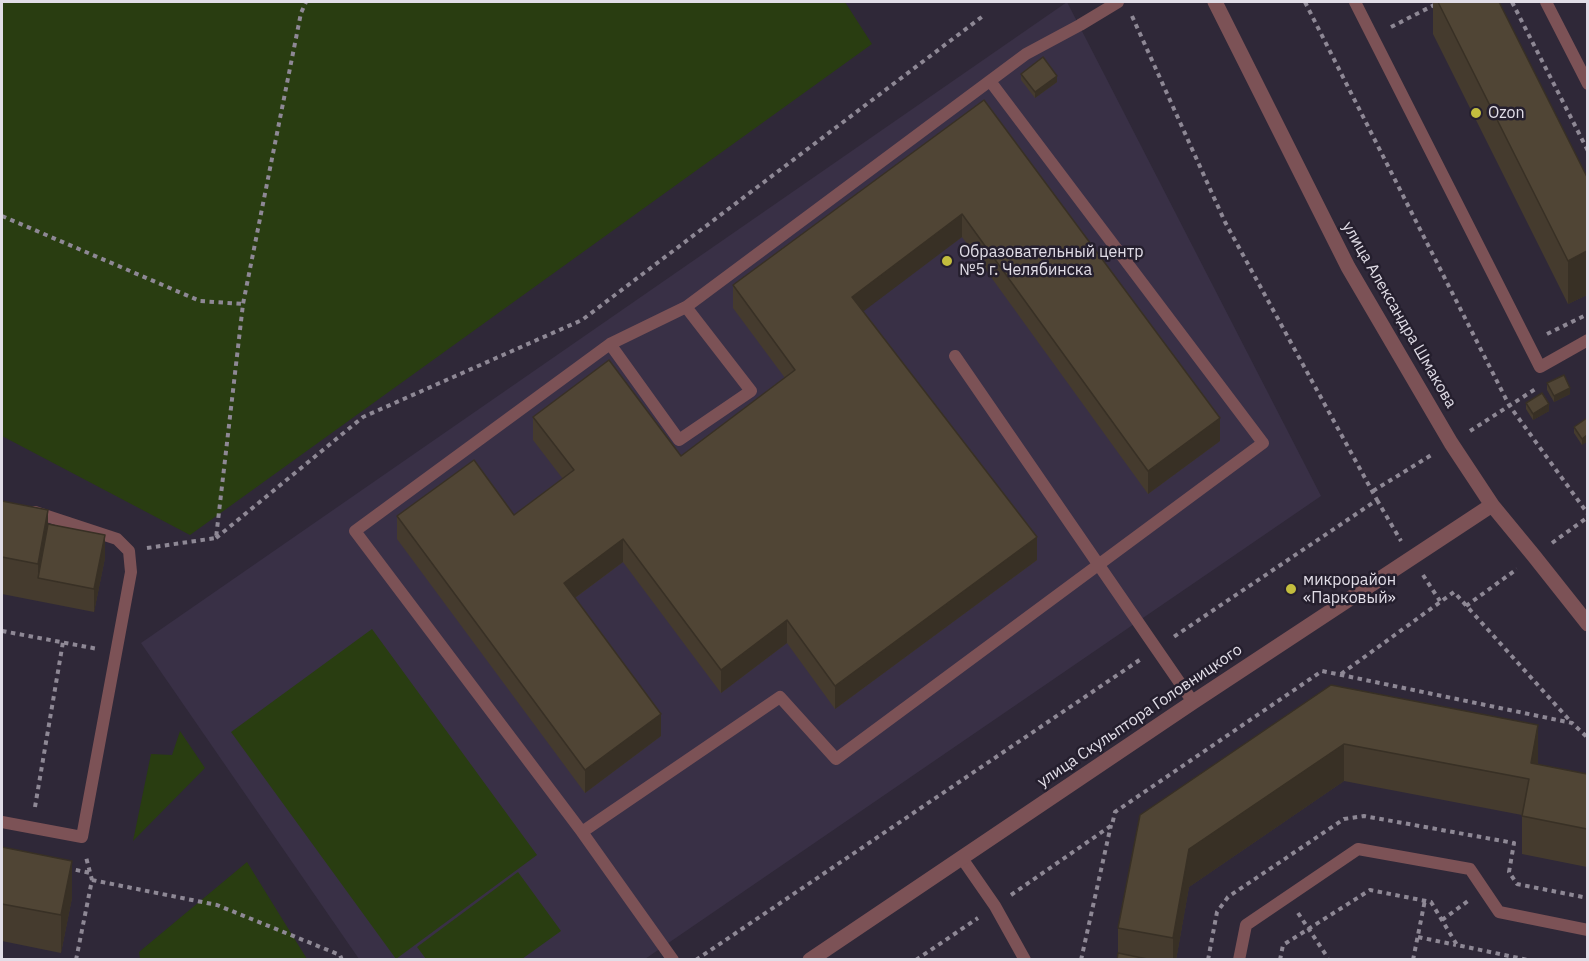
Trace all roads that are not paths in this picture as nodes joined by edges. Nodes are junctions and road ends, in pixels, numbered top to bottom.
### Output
1 (1118, 2) edge
2 (1215, 2) edge
3 (1354, 2) edge
4 (1546, 2) edge
5 (990, 81) junction
6 (1587, 84) edge
7 (686, 307) junction
8 (1587, 340) edge
9 (610, 344) junction
10 (955, 357) dead end
11 (1492, 506) junction
12 (22, 508) edge
13 (1098, 564) junction
14 (1587, 624) edge
15 (1193, 702) junction
16 (2, 822) edge
17 (582, 832) junction
18 (961, 857) junction
19 (1587, 930) edge
20 (673, 960) edge
21 (810, 960) edge
22 (1024, 960) edge
23 (1239, 960) edge

1 - 5 lane
2 - 11 street, улица Александра Шмакова
3 - 8 lane
4 - 6 lane
5 - 7 lane
5 - 13 lane
7 - 9 lane
7 - 9 lane
9 - 17 lane
10 - 13 lane
11 - 14 street, улица Александра Шмакова
11 - 15 street, улица Скульптора Головницкого
12 - 16 lane
13 - 15 lane
13 - 17 lane
15 - 18 street, улица Скульптора Головницкого
17 - 20 lane
18 - 21 street, улица Скульптора Головницкого
18 - 22 lane
19 - 23 lane

